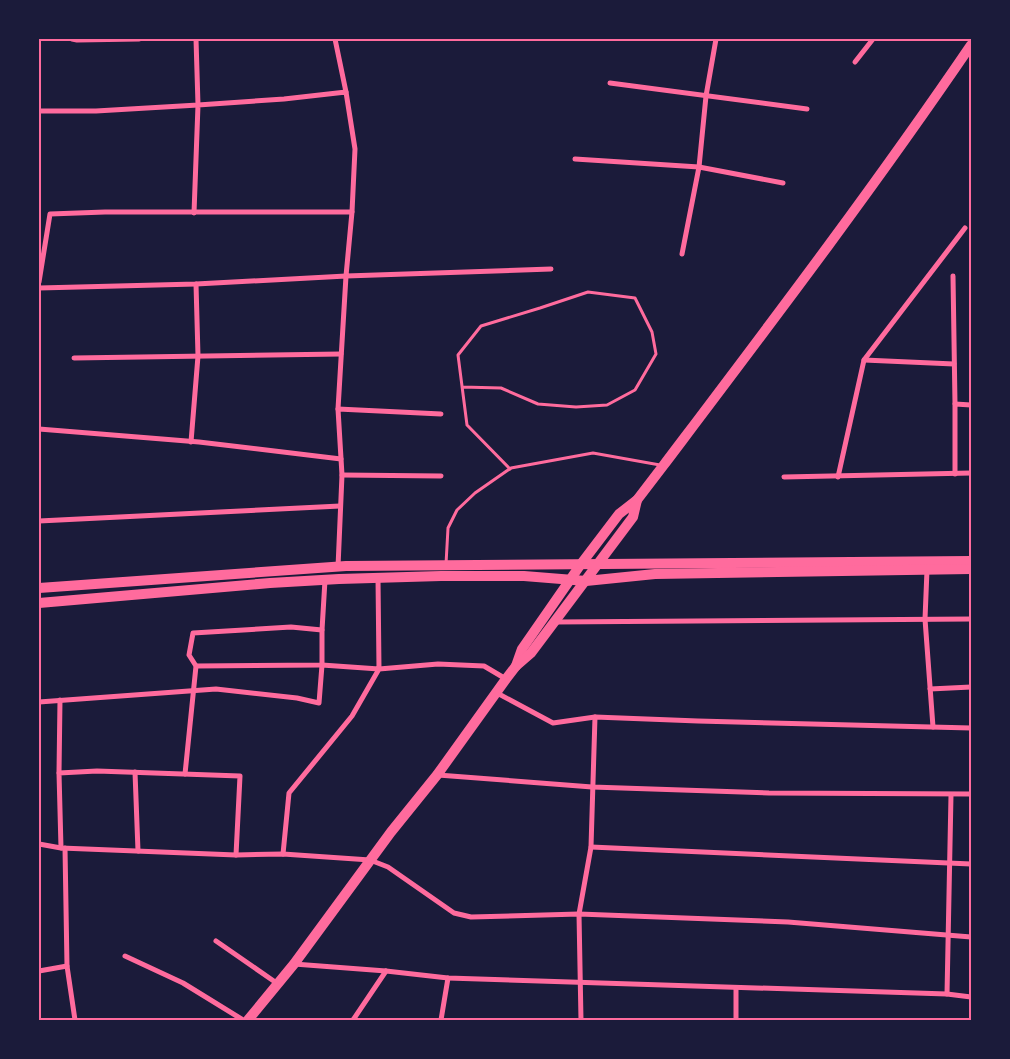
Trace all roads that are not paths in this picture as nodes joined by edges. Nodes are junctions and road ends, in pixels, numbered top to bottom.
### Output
1 (72, 39) edge
2 (139, 39) edge
3 (196, 39) edge
4 (335, 39) edge
5 (716, 39) edge
6 (873, 39) edge
7 (971, 45) edge
8 (855, 62) dead end
9 (610, 83) dead end
10 (346, 92) junction
11 (706, 96) junction
12 (198, 105) junction
13 (807, 109) dead end
14 (39, 111) edge
15 (575, 158) dead end
16 (699, 167) junction
17 (783, 182) dead end
18 (352, 212) junction
19 (194, 213) junction
20 (964, 228) dead end
21 (682, 254) dead end
22 (550, 269) dead end
23 (346, 276) junction
24 (953, 276) dead end
25 (39, 282) edge
26 (196, 284) junction
27 (39, 288) edge
28 (341, 354) junction
29 (198, 356) junction
30 (74, 358) dead end
31 (864, 360) junction
32 (954, 364) junction
33 (462, 387) junction
34 (955, 404) junction
35 (971, 405) edge
36 (338, 409) junction
37 (441, 414) dead end
38 (39, 429) edge
39 (191, 442) junction
40 (340, 459) junction
41 (664, 466) junction
42 (510, 469) junction
43 (955, 474) junction
44 (971, 474) edge
45 (342, 475) junction
46 (441, 476) dead end
47 (784, 477) dead end
48 (838, 477) junction
49 (637, 500) junction
50 (340, 506) junction
51 (39, 521) edge
52 (971, 561) edge
53 (581, 564) junction
54 (598, 564) junction
55 (446, 565) junction
56 (338, 567) junction
57 (971, 569) edge
58 (927, 570) junction
59 (378, 578) junction
60 (325, 580) junction
61 (570, 580) junction
62 (586, 581) junction
63 (39, 588) edge
64 (39, 603) edge
65 (924, 619) junction
66 (971, 619) edge
67 (554, 622) junction
68 (322, 630) junction
69 (322, 665) junction
70 (196, 666) junction
71 (516, 666) junction
72 (379, 669) junction
73 (506, 679) junction
74 (971, 687) edge
75 (930, 690) junction
76 (193, 691) junction
77 (496, 692) junction
78 (60, 700) junction
79 (39, 702) edge
80 (595, 717) junction
81 (933, 727) junction
82 (971, 728) edge
83 (60, 772) junction
84 (134, 772) junction
85 (185, 774) junction
86 (437, 775) junction
87 (592, 787) junction
88 (971, 794) edge
89 (951, 795) junction
90 (39, 844) edge
91 (63, 848) junction
92 (591, 848) junction
93 (138, 851) junction
94 (282, 854) junction
95 (236, 855) junction
96 (370, 860) junction
97 (950, 864) junction
98 (971, 864) edge
99 (579, 914) junction
100 (947, 936) junction
101 (971, 937) edge
102 (216, 941) dead end
103 (125, 956) dead end
104 (294, 964) junction
105 (67, 966) junction
106 (39, 971) edge
107 (386, 971) junction
108 (448, 978) junction
109 (581, 983) junction
110 (278, 984) junction
111 (736, 988) junction
112 (947, 994) junction
113 (971, 997) edge
114 (75, 1020) edge
115 (243, 1020) edge
116 (248, 1020) edge
117 (353, 1020) edge
118 (441, 1020) edge
119 (448, 1020) edge
120 (581, 1020) edge
121 (736, 1020) edge

1 - 2 street
3 - 12 street
4 - 10 street
5 - 11 street
6 - 8 street
7 - 41 main road
9 - 11 street
10 - 12 street
10 - 18 street
11 - 13 street
11 - 16 street
12 - 14 street
12 - 19 street
15 - 16 street
16 - 17 street
16 - 21 street
18 - 19 street
18 - 23 street
19 - 25 street
20 - 31 street
22 - 23 street
23 - 26 street
23 - 28 street
24 - 32 street
26 - 27 street
26 - 29 street
28 - 29 street
28 - 36 street
29 - 30 street
29 - 39 street
31 - 32 street
31 - 48 street
32 - 34 street
33 - 33 lane
33 - 42 lane
34 - 35 street
34 - 43 street
36 - 37 street
36 - 40 street
38 - 39 street
39 - 40 street
40 - 45 street
41 - 42 lane
41 - 49 main road
42 - 55 lane
43 - 44 street
43 - 48 street
45 - 46 street
45 - 50 street
47 - 48 street
49 - 53 main road
49 - 54 main road
50 - 51 street
50 - 56 street
52 - 54 main road
53 - 54 main road
53 - 55 main road
53 - 61 main road
54 - 62 main road
55 - 56 main road
56 - 63 main road
57 - 58 main road
58 - 62 main road
58 - 65 street
59 - 60 main road
59 - 61 main road
59 - 72 street
60 - 64 main road
60 - 68 street
61 - 62 main road
61 - 71 main road
62 - 67 main road
65 - 66 street
65 - 67 street
65 - 75 street
67 - 71 main road
68 - 69 street
68 - 70 street
69 - 70 street
69 - 72 street
69 - 76 street
70 - 76 street
71 - 73 main road
72 - 73 street
72 - 94 street
73 - 77 main road
74 - 75 street
75 - 81 street
76 - 78 street
76 - 85 street
77 - 80 street
77 - 86 main road
78 - 79 street
78 - 83 street
80 - 81 street
80 - 87 street
81 - 82 street
83 - 84 street
83 - 91 street
84 - 85 street
84 - 93 street
85 - 95 street
86 - 87 street
86 - 96 main road
87 - 89 street
87 - 92 street
88 - 89 street
89 - 97 street
90 - 91 street
91 - 93 street
91 - 105 street
92 - 97 street
92 - 99 street
93 - 95 street
94 - 95 street
94 - 96 street
96 - 99 street
96 - 104 main road
97 - 98 street
97 - 100 street
99 - 100 street
99 - 109 street
100 - 101 street
100 - 112 street
102 - 110 street
103 - 115 street
104 - 107 street
104 - 110 main road
105 - 106 street
105 - 114 street
107 - 108 street
107 - 117 street
108 - 109 street
108 - 118 street
109 - 111 street
109 - 120 street
110 - 116 main road
111 - 112 street
111 - 121 street
112 - 113 street
118 - 119 street

